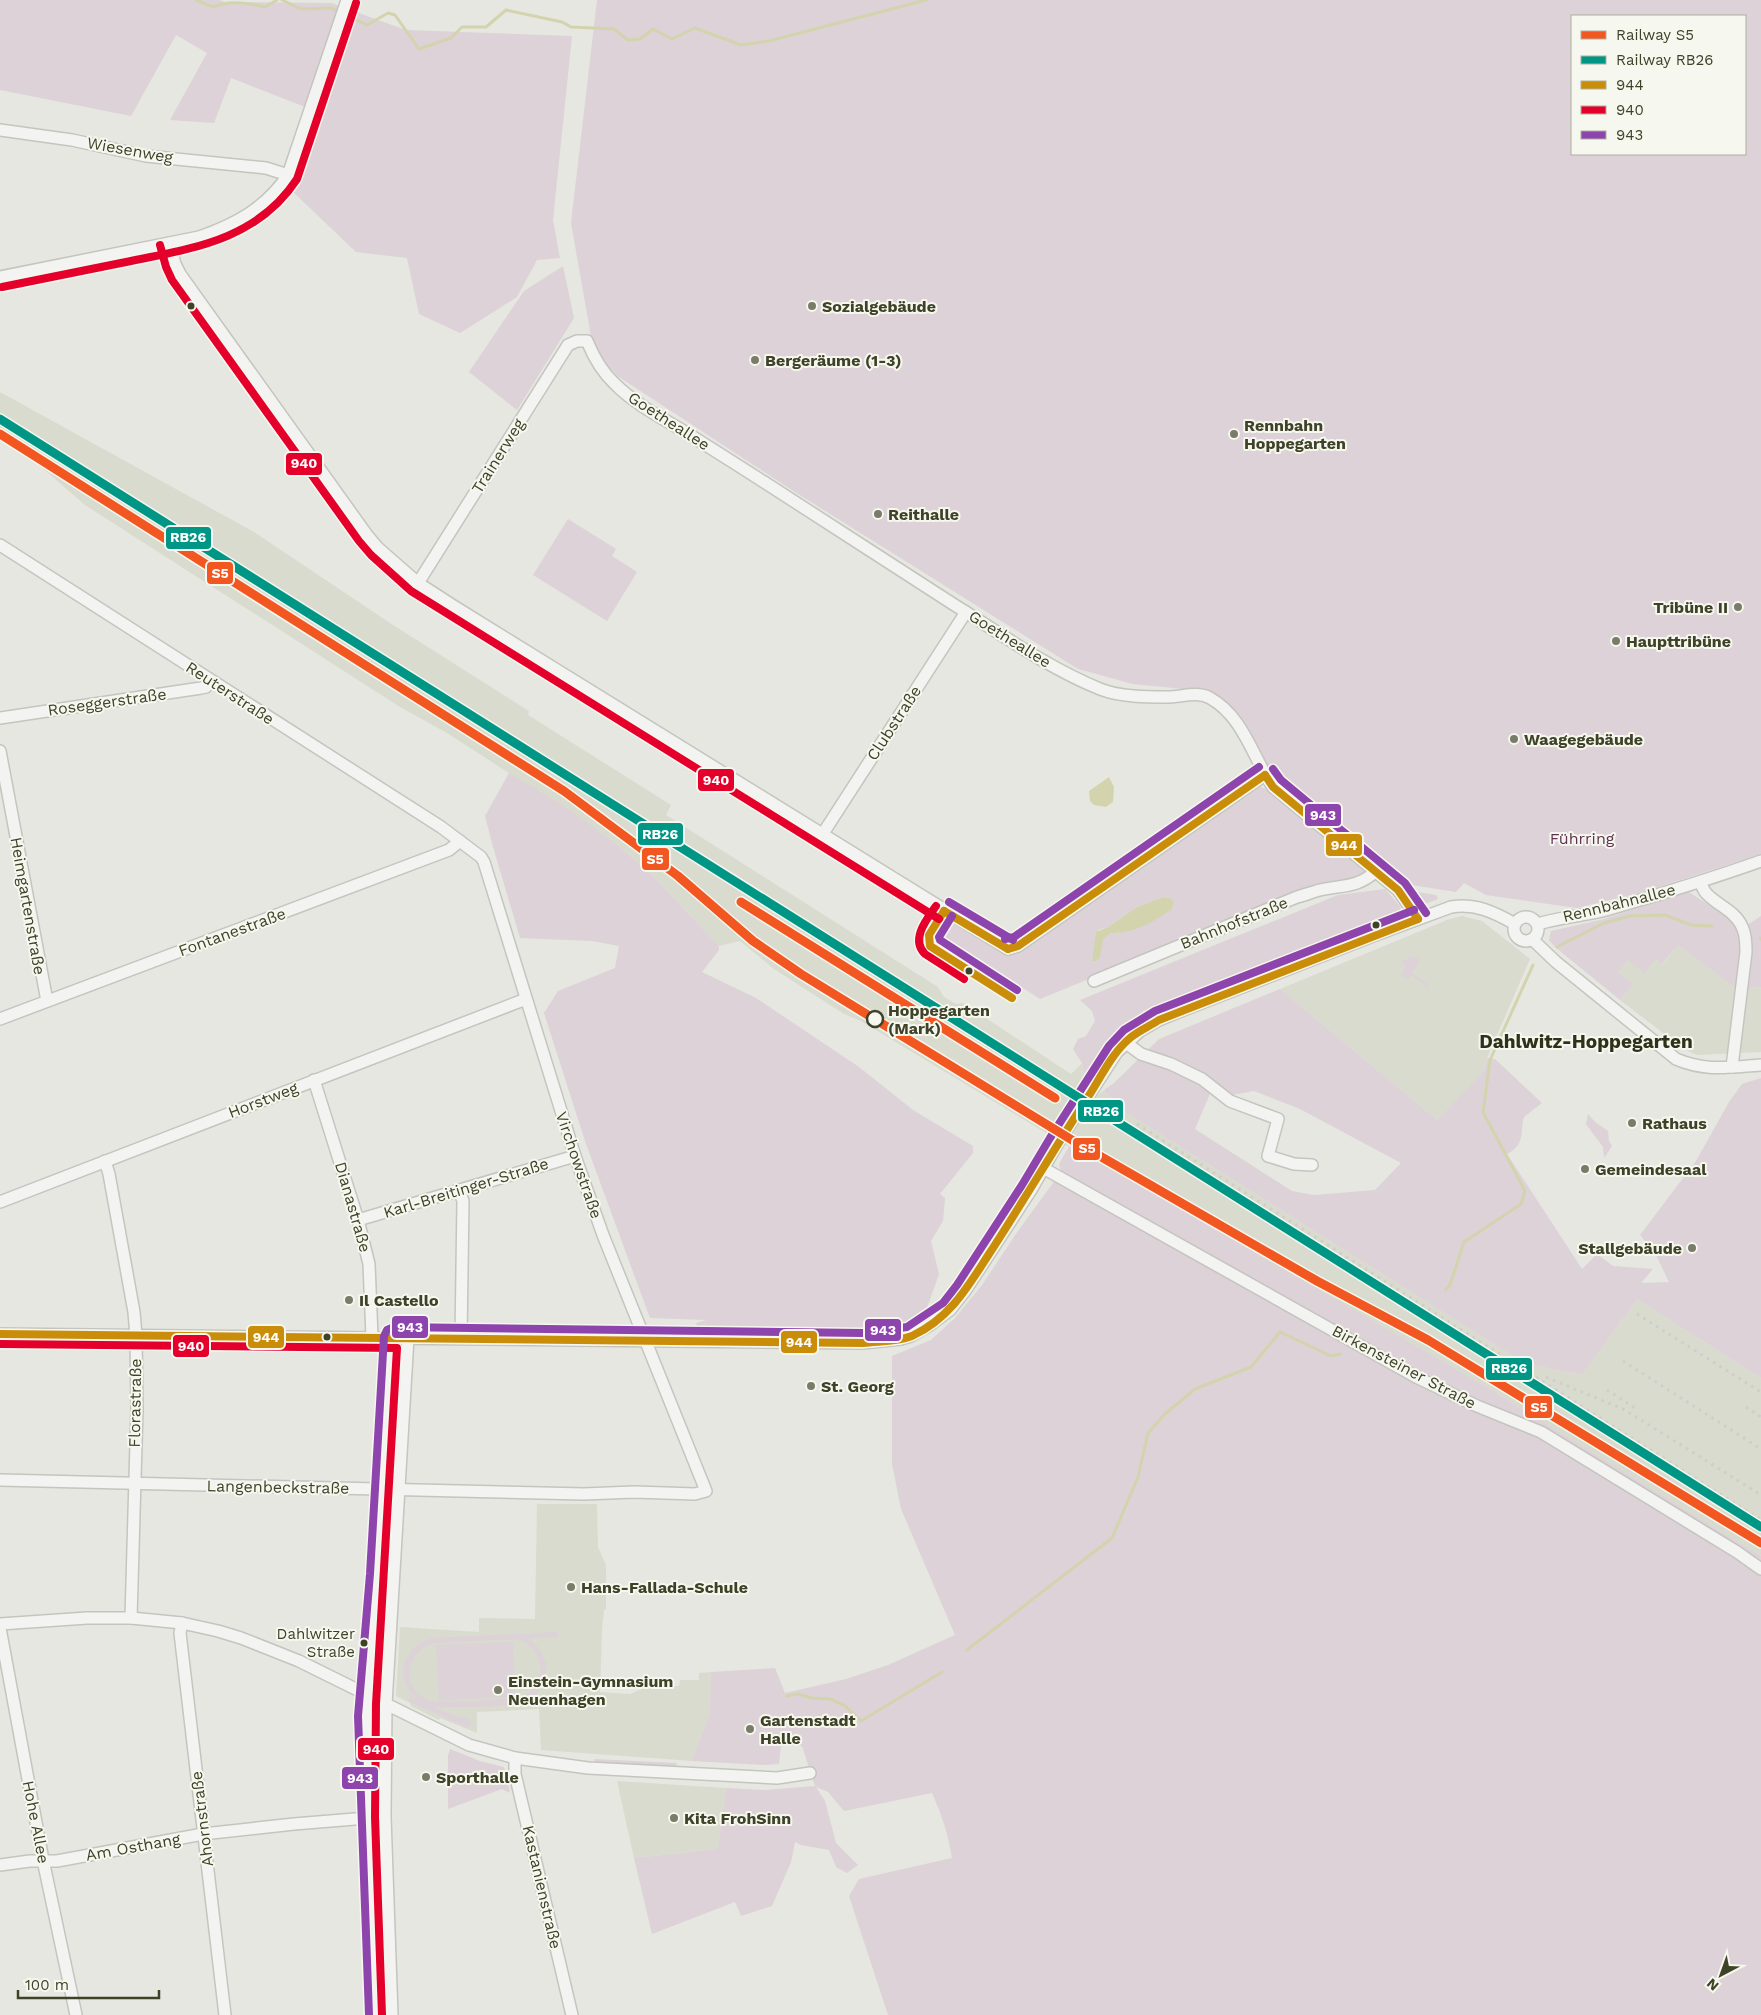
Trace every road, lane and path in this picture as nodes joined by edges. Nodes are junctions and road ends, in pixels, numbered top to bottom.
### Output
1 (346, 2) edge
2 (0, 130) edge
3 (288, 175) junction
4 (170, 243) junction
5 (0, 278) edge
6 (587, 341) joint
7 (0, 546) edge
8 (418, 583) junction
9 (966, 612) junction
10 (210, 680) junction
11 (0, 718) edge
12 (0, 751) edge
13 (1265, 775) junction
14 (822, 835) junction
15 (460, 841) junction
16 (1761, 862) edge
17 (1375, 872) junction
18 (1700, 882) junction
19 (1418, 919) junction
20 (1515, 924) junction
21 (1538, 924) junction
22 (1533, 940) junction
23 (1094, 981) dead end
24 (526, 999) junction
25 (47, 1002) junction
26 (0, 1019) edge
27 (1126, 1043) junction
28 (1761, 1065) edge
29 (1732, 1067) junction
30 (314, 1080) junction
31 (575, 1156) junction
32 (105, 1161) junction
33 (1312, 1165) dead end
34 (1044, 1168) junction
35 (459, 1190) junction
36 (0, 1202) edge
37 (358, 1220) junction
38 (0, 1334) edge
39 (136, 1336) junction
40 (372, 1337) junction
41 (394, 1338) junction
42 (408, 1338) junction
43 (461, 1338) junction
44 (647, 1341) junction
45 (0, 1480) edge
46 (134, 1483) junction
47 (386, 1489) junction
48 (400, 1489) junction
49 (706, 1491) joint
50 (1761, 1569) edge
51 (130, 1618) junction
52 (182, 1623) junction
53 (0, 1624) edge
54 (0, 1628) edge
55 (370, 1696) junction
56 (386, 1704) junction
57 (514, 1758) junction
58 (810, 1773) dead end
59 (372, 1817) junction
60 (385, 1817) junction
61 (203, 1834) junction
62 (43, 1860) junction
63 (0, 1865) edge
64 (76, 2015) edge
65 (225, 2015) edge
66 (379, 2015) edge
67 (392, 2015) edge
68 (572, 2015) edge

1 - 3 street
2 - 3 street, Wiesenweg
3 - 4 street
4 - 5 street
4 - 8 street
6 - 8 street, Trainerweg
6 - 9 street, Goetheallee
7 - 10 street, Reuterstraße
8 - 14 street
9 - 13 street, Goetheallee
9 - 14 street, Clubstraße
10 - 11 street, Roseggerstraße
10 - 15 street, Reuterstraße
12 - 25 street, Heimgartenstraße
13 - 14 street
13 - 17 street, Goetheallee
15 - 24 street, Virchowstraße
15 - 25 street, Fontanestraße
16 - 18 street, Rennbahnallee
17 - 19 street, Goetheallee
17 - 23 street, Bahnhofstraße
18 - 21 street, Rennbahnallee
18 - 29 street
19 - 20 street
19 - 27 street
20 - 21 street
20 - 22 street
21 - 22 street
22 - 29 street
24 - 30 street, Horstweg
24 - 31 street, Virchowstraße
25 - 26 street, Fontanestraße
27 - 33 street
27 - 34 street
28 - 29 street
30 - 32 street, Horstweg
30 - 37 street, Dianastraße
31 - 35 street, Karl-Breitinger-Straße
31 - 44 street, Virchowstraße
32 - 36 street, Horstweg
32 - 39 street, Florastraße
34 - 44 street
34 - 50 street, Birkensteiner Straße
35 - 37 street, Karl-Breitinger-Straße
35 - 43 street
37 - 40 street, Dianastraße
38 - 39 street
39 - 40 street
39 - 46 street, Florastraße
40 - 41 street
41 - 42 street
41 - 47 street
42 - 43 street
42 - 48 street
43 - 44 street
44 - 49 street, Virchowstraße
45 - 46 street, Langenbeckstraße
46 - 47 street, Langenbeckstraße
46 - 51 street, Florastraße
47 - 48 street, Langenbeckstraße
47 - 55 street
48 - 49 street, Langenbeckstraße
48 - 56 street
51 - 52 street
51 - 53 street
52 - 55 street
52 - 61 street, Ahornstraße
54 - 62 street, Hohe Allee
55 - 56 street
55 - 59 street
56 - 57 street
56 - 60 street
57 - 58 street
57 - 68 street, Kastanienstraße
59 - 60 street, Am Osthang
59 - 61 street, Am Osthang
59 - 66 street
60 - 67 street
61 - 62 street, Am Osthang
61 - 65 street, Ahornstraße
62 - 63 street, Am Osthang
62 - 64 street, Hohe Allee

